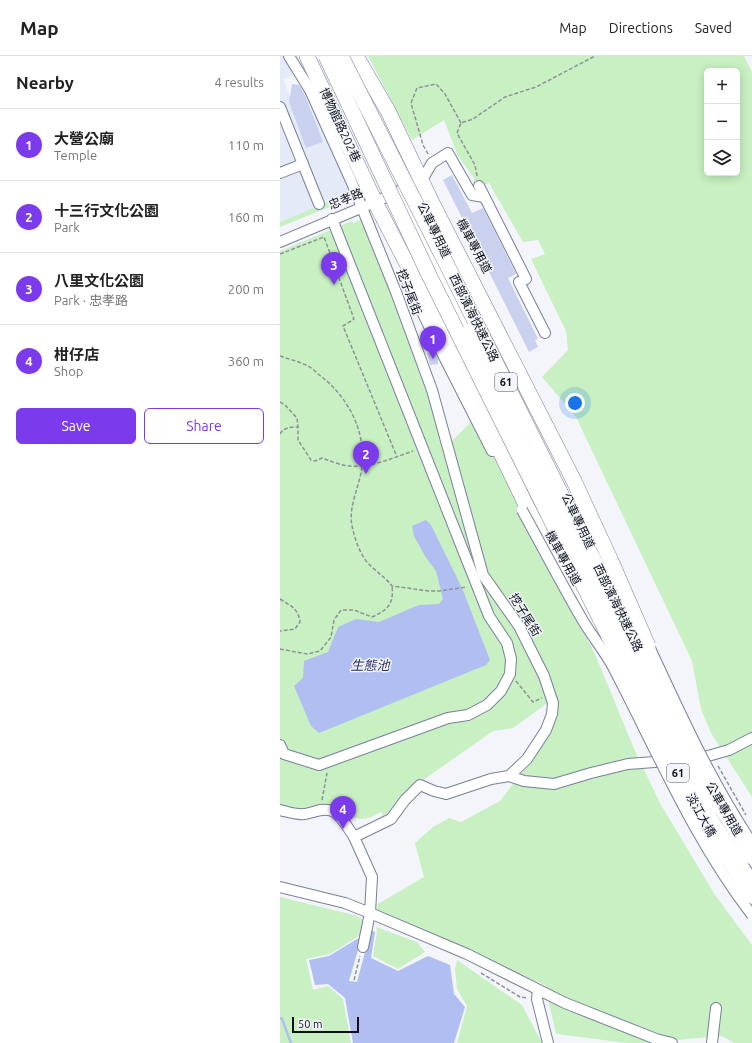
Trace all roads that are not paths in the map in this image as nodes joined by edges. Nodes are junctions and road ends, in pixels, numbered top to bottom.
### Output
1 (289, 56) edge
2 (307, 56) edge
3 (326, 56) edge
4 (342, 56) edge
5 (356, 56) edge
6 (280, 107) edge
7 (303, 164) junction
8 (280, 173) edge
9 (422, 180) junction
10 (479, 186) road end
11 (400, 191) junction
12 (484, 197) junction
13 (319, 204) dead end
14 (369, 204) junction
15 (332, 220) junction
16 (280, 242) edge
17 (492, 314) junction
18 (545, 333) dead end
19 (442, 342) junction
20 (612, 644) junction
21 (668, 709) junction
22 (752, 738) edge
23 (280, 745) edge
24 (509, 776) junction
25 (280, 810) edge
26 (354, 836) junction
27 (752, 843) edge
28 (752, 857) edge
29 (752, 879) edge
30 (280, 887) edge
31 (752, 896) edge
32 (370, 913) junction
33 (752, 915) edge
34 (363, 947) road end
35 (538, 990) junction
36 (716, 1008) dead end
37 (548, 1043) edge
38 (672, 1043) edge
39 (712, 1043) edge

1 - 14 street, 博物館路202巷
2 - 14 highway
3 - 20 highway, 西部濱海快速公路 / 61, bridge
4 - 21 highway, 西部濱海快速公路 / 61, bridge
5 - 9 highway
6 - 7 street
7 - 8 street
7 - 13 street
9 - 11 street, 忠孝路
9 - 12 street
9 - 17 highway
10 - 12 street
11 - 14 street, 忠孝路
11 - 29 street, 公車專用道, bridge
12 - 18 street
14 - 15 street, 忠孝路
14 - 19 highway
14 - 24 street, 挖子尾街
15 - 16 street, 忠孝路
15 - 23 street
17 - 21 highway, bridge
17 - 27 street, bridge
19 - 20 highway
19 - 33 street, 機車專用道, bridge
20 - 31 highway, 淡江大橋 / 61, bridge
21 - 28 highway, 淡江大橋 / 61, bridge
22 - 24 street
24 - 26 street
25 - 26 street
26 - 32 street
30 - 32 street
32 - 34 street
32 - 35 street
35 - 37 street
35 - 38 street
36 - 39 street

